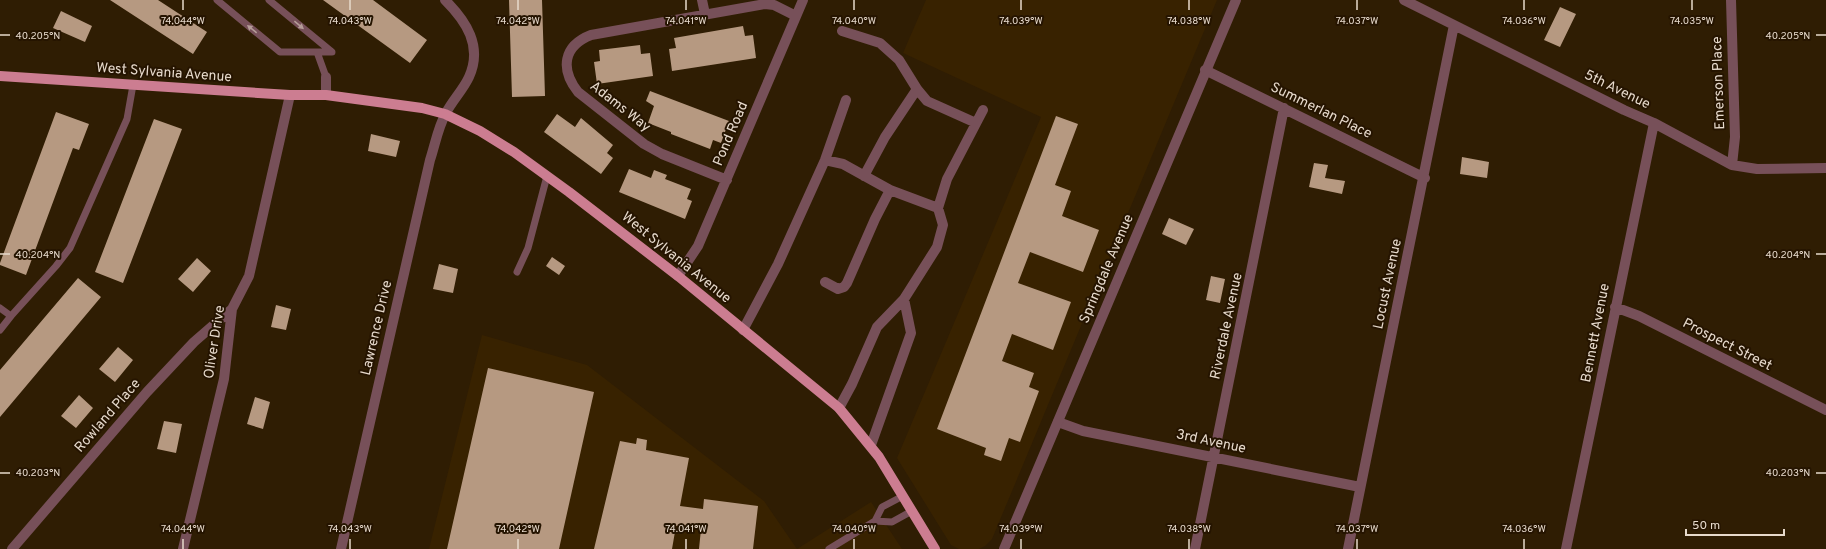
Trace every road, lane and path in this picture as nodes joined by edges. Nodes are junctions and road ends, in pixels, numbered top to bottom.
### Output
1 (217, 0) edge
2 (269, 0) edge
3 (445, 0) edge
4 (702, 0) edge
5 (803, 0) edge
6 (1236, 0) edge
7 (1404, 0) edge
8 (1731, 0) edge
9 (706, 14) junction
10 (796, 16) junction
11 (1454, 25) junction
12 (842, 32) dead end
13 (317, 52) junction
14 (1205, 70) junction
15 (0, 76) edge
16 (326, 77) joint
17 (133, 85) junction
18 (917, 89) junction
19 (290, 95) junction
20 (326, 95) junction
21 (846, 100) dead end
22 (1284, 108) junction
23 (983, 110) dead end
24 (445, 114) junction
25 (976, 123) junction
26 (1654, 123) junction
27 (824, 160) junction
28 (1732, 165) junction
29 (1826, 168) edge
30 (547, 176) junction
31 (864, 176) junction
32 (1425, 178) junction
33 (727, 180) junction
34 (890, 190) junction
35 (938, 208) junction
36 (517, 272) dead end
37 (678, 276) junction
38 (825, 282) dead end
39 (904, 299) junction
40 (1615, 307) junction
41 (0, 308) edge
42 (232, 309) junction
43 (11, 316) junction
44 (0, 330) edge
45 (743, 330) junction
46 (839, 408) junction
47 (1826, 410) edge
48 (1058, 422) junction
49 (871, 446) junction
50 (1214, 457) junction
51 (1360, 488) junction
52 (903, 496) junction
53 (912, 511) junction
54 (875, 521) junction
55 (12, 549) edge
56 (183, 549) edge
57 (341, 549) edge
58 (829, 549) edge
59 (935, 549) edge
60 (1004, 549) edge
61 (1195, 549) edge
62 (1348, 549) edge
63 (1566, 549) edge

13 -> 1 lane
2 -> 13 lane
3 - 24 street, Lawrence Drive
4 - 9 street
5 - 10 street, Pond Road
6 - 14 street, Springdale Avenue
7 - 11 street, 5th Avenue
8 - 28 street, Emerson Place
9 - 10 street, Adams Way
9 - 33 street, Adams Way
10 - 33 street, Pond Road
11 - 26 street, 5th Avenue
11 - 32 street, Locust Avenue
12 - 18 street
13 - 16 lane
14 - 22 street, Summerlan Place
14 - 48 street, Springdale Avenue
15 - 17 main road, West Sylvania Avenue
16 - 20 street
17 - 19 main road, West Sylvania Avenue
17 - 43 lane
18 - 25 street
18 - 31 street
19 - 20 main road, West Sylvania Avenue
19 - 42 street, Oliver Drive
20 - 24 main road, West Sylvania Avenue
21 - 27 street
22 - 32 street, Summerlan Place
22 - 50 street, Riverdale Avenue
23 - 25 street
24 - 30 main road, West Sylvania Avenue
24 - 57 street, Lawrence Drive
25 - 35 street
26 - 28 street, 5th Avenue
26 - 40 street, Bennett Avenue
27 - 31 street
27 - 45 street
28 - 29 street, 5th Avenue
30 - 36 lane
30 - 37 main road, West Sylvania Avenue
31 - 34 street
32 - 51 street, Locust Avenue
33 - 37 street, Pond Road
34 - 35 street
34 - 38 street
35 - 39 street
37 - 45 main road, West Sylvania Avenue
39 - 46 street
39 - 49 street
40 - 47 street, Prospect Street
40 - 63 street, Bennett Avenue
41 - 43 lane
42 - 55 street, Rowland Place
42 - 56 street, Oliver Drive
43 - 44 lane
45 - 46 main road, West Sylvania Avenue
46 - 49 main road, West Sylvania Avenue
48 - 50 street, 3rd Avenue
48 - 60 street, Springdale Avenue
49 - 52 main road, West Sylvania Avenue
50 - 51 street, 3rd Avenue
50 - 61 street, Riverdale Avenue
51 - 62 street, Locust Avenue
52 - 53 main road, West Sylvania Avenue
52 - 54 lane
53 - 54 lane
53 - 59 main road, West Sylvania Avenue
54 - 58 lane

